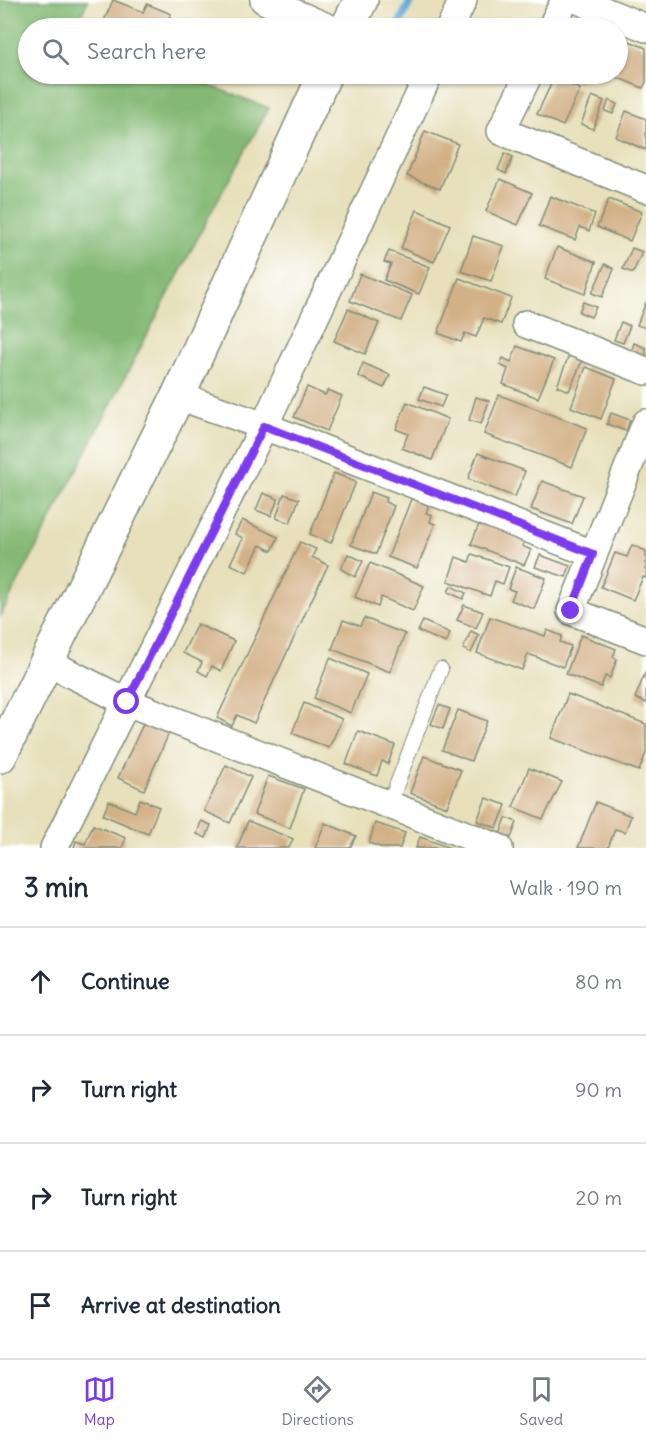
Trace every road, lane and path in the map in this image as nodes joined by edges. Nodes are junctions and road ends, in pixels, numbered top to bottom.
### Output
1 (264, 0) edge
2 (361, 0) edge
3 (464, 0) edge
4 (565, 0) edge
5 (578, 0) edge
6 (306, 18) edge
7 (352, 18) edge
8 (455, 18) edge
9 (556, 18) edge
10 (622, 18) edge
11 (628, 21) edge
12 (646, 28) edge
13 (320, 84) edge
14 (424, 84) edge
15 (524, 84) edge
16 (646, 189) edge
17 (526, 324) dead end
18 (646, 371) edge
19 (178, 396) junction
20 (646, 423) edge
21 (264, 426) junction
22 (593, 554) junction
23 (646, 640) edge
24 (47, 662) junction
25 (441, 669) dead end
26 (127, 702) junction
27 (0, 756) edge
28 (389, 805) junction
29 (490, 846) edge
30 (54, 848) edge

1 - 6 street
2 - 7 street
3 - 8 street
4 - 9 street
5 - 10 street
11 - 12 street
13 - 19 street
14 - 21 street
15 - 16 street
17 - 18 street
19 - 21 street
19 - 24 street
20 - 22 street
21 - 22 street
21 - 26 street
22 - 23 street
24 - 26 street
24 - 27 street
25 - 28 lane
26 - 28 street
26 - 30 street
28 - 29 street

